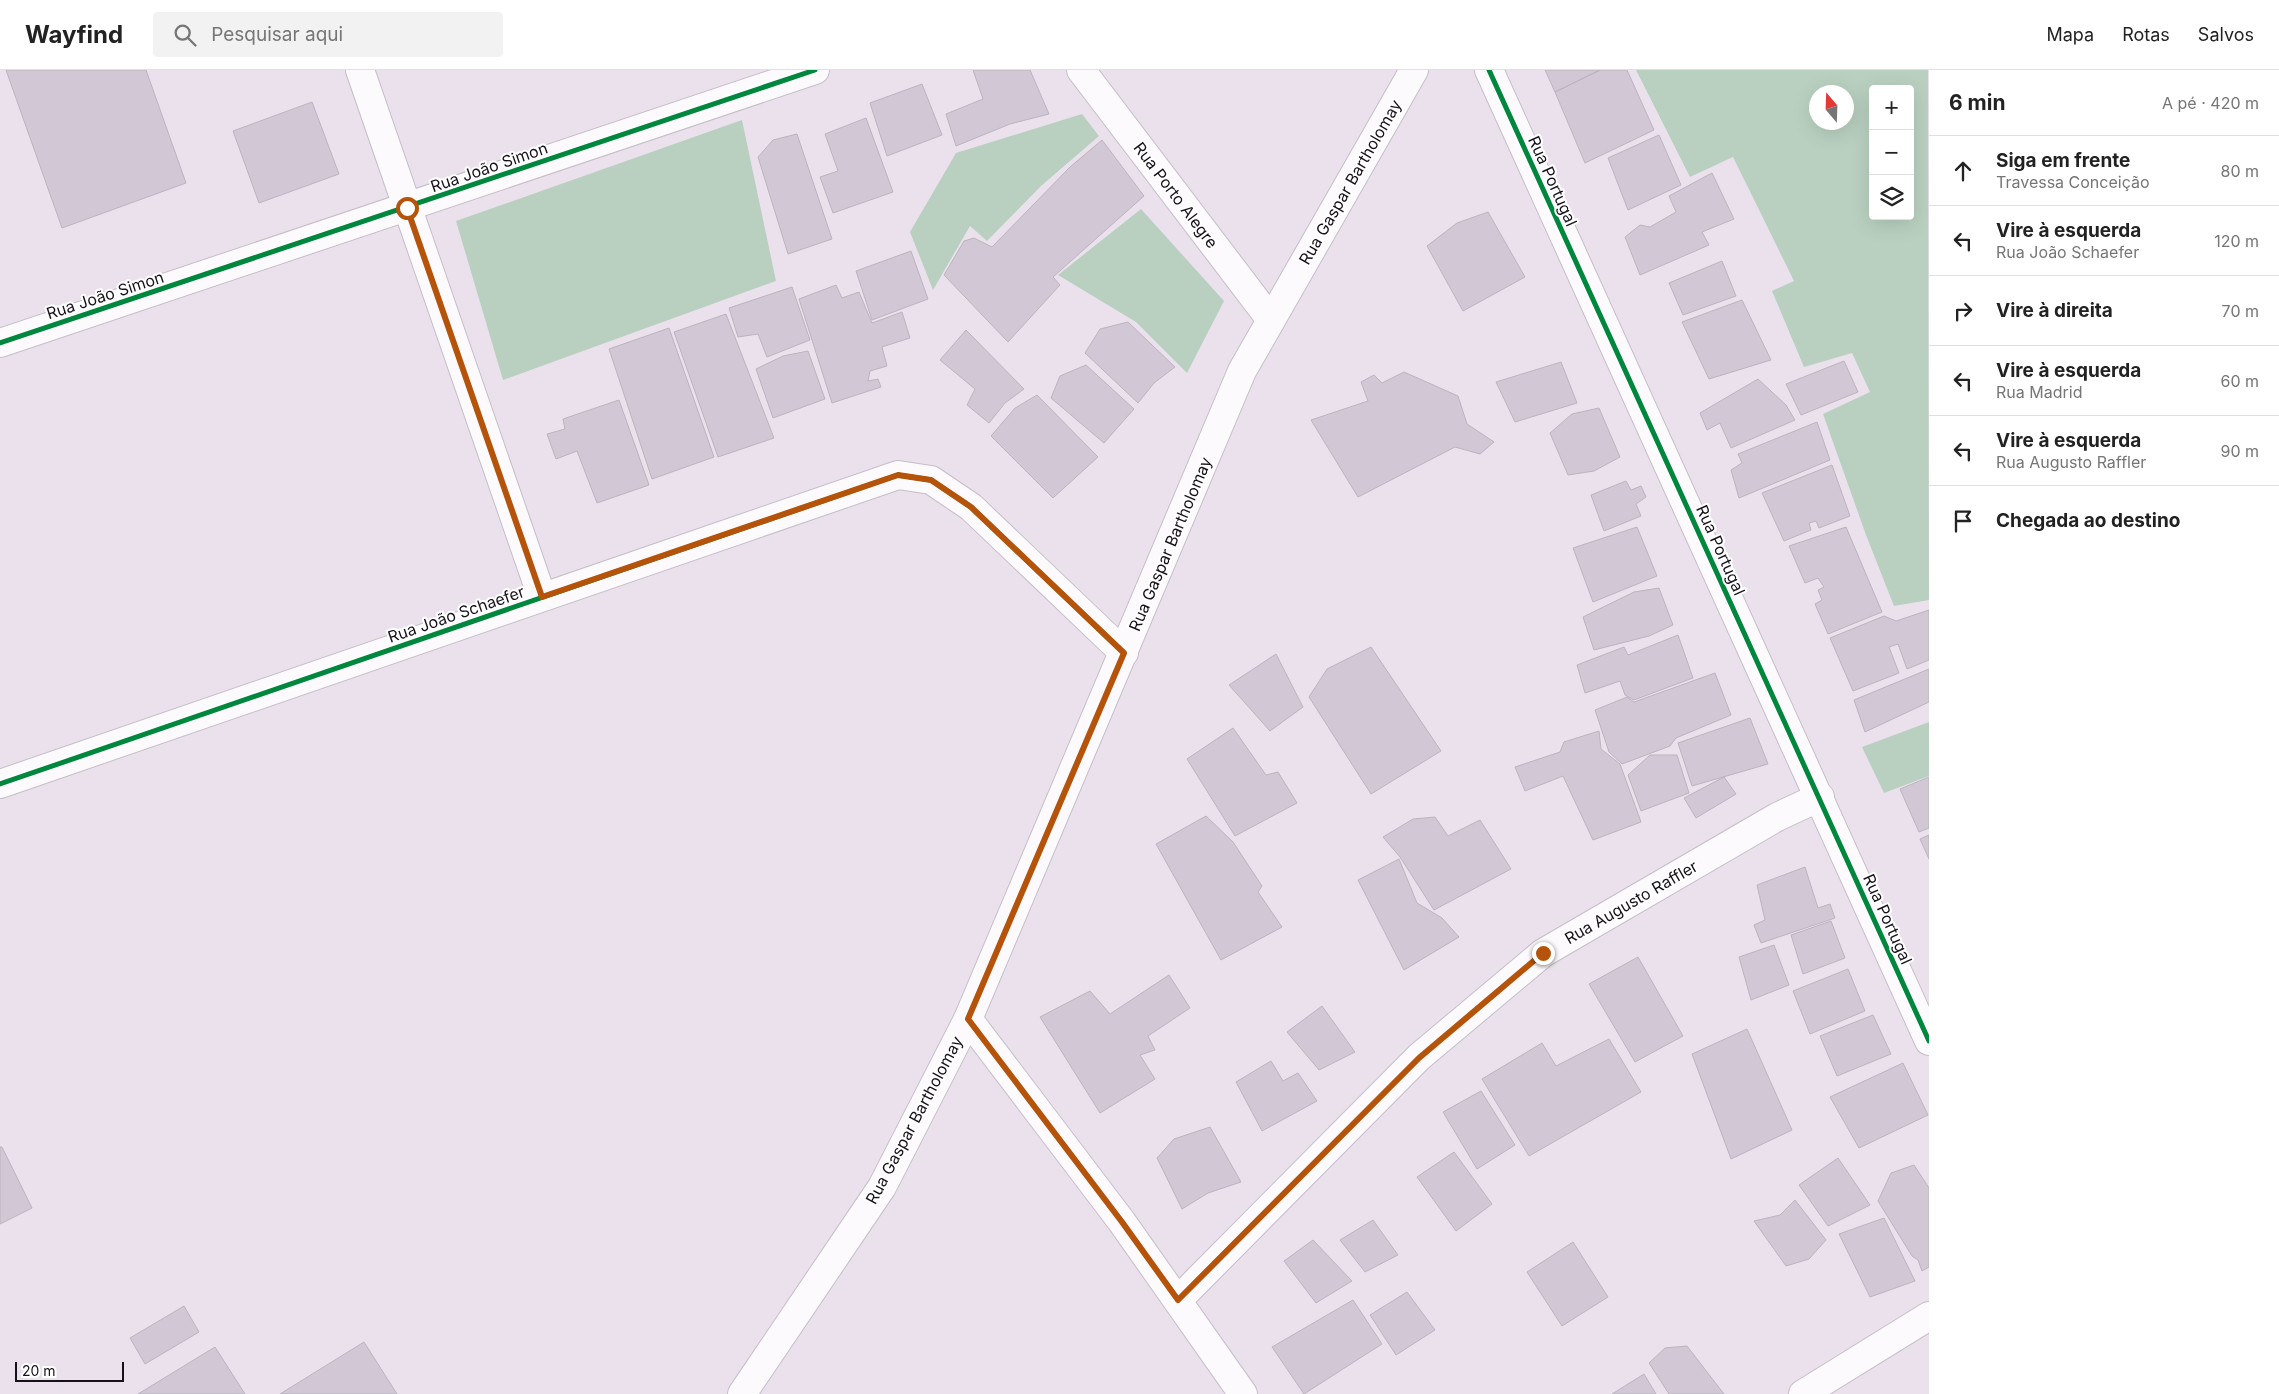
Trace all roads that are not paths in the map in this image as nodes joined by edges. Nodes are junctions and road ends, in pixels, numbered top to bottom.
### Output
1 (360, 70) edge
2 (814, 70) edge
3 (1081, 70) edge
4 (1414, 70) edge
5 (1489, 70) edge
6 (407, 208) junction
7 (1271, 320) junction
8 (0, 343) edge
9 (542, 597) junction
10 (1124, 653) junction
11 (0, 784) edge
12 (1820, 797) junction
13 (968, 1019) junction
14 (1929, 1041) edge
15 (1178, 1300) junction
16 (1929, 1316) edge
17 (742, 1394) edge
18 (1243, 1394) edge
19 (1803, 1394) edge

1 - 6 street
2 - 6 street, Rua João Simon
3 - 7 street, Rua Porto Alegre
4 - 7 street, Rua Gaspar Bartholomay
5 - 12 street, Rua Portugal
6 - 8 street, Rua João Simon
6 - 9 street
7 - 10 street, Rua Gaspar Bartholomay
9 - 10 street, Rua João Schaefer
9 - 11 street, Rua João Schaefer
10 - 13 street, Rua Gaspar Bartholomay
12 - 14 street, Rua Portugal
12 - 15 street, Rua Augusto Raffler
13 - 15 street
13 - 17 street, Rua Gaspar Bartholomay
15 - 18 street
16 - 19 street

